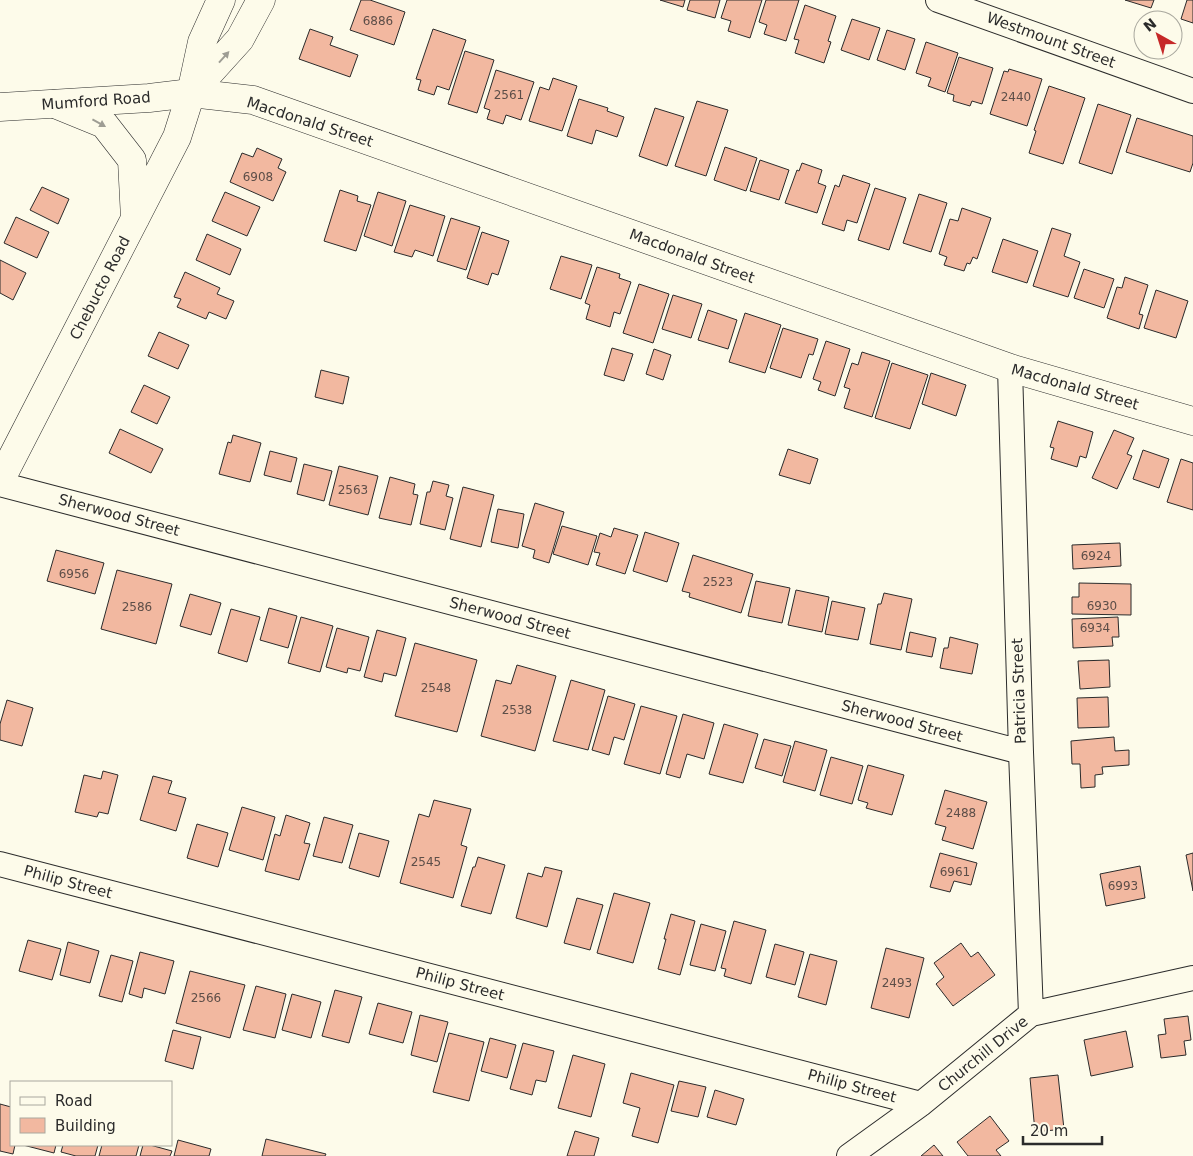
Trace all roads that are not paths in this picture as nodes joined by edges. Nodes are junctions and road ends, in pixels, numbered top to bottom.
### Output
1 (220, 0) edge
2 (261, 0) edge
3 (938, 0) edge
4 (1193, 91) edge
5 (191, 93) junction
6 (55, 104) junction
7 (0, 107) edge
8 (135, 220) junction
9 (1010, 368) junction
10 (1193, 421) edge
11 (0, 482) edge
12 (1021, 752) junction
13 (0, 864) edge
14 (1193, 978) edge
15 (1031, 1014) junction
16 (921, 1104) junction
17 (849, 1156) edge

1 - 5 street, Chebucto Road
5 -> 2 street, Chebucto Road
3 - 4 street, Westmount Street
5 - 6 street, Mumford Road
5 - 8 street, Chebucto Road
5 - 9 street, Macdonald Street
6 - 7 street, Mumford Road
6 -> 8 street
8 - 11 street, Chebucto Road
9 - 10 street, Macdonald Street
9 - 12 street, Patricia Street
11 - 12 street, Sherwood Street
12 - 15 street, Patricia Street
13 - 16 street, Philip Street
14 - 15 street, Churchill Drive
15 - 16 street, Churchill Drive
16 - 17 street, Churchill Drive

